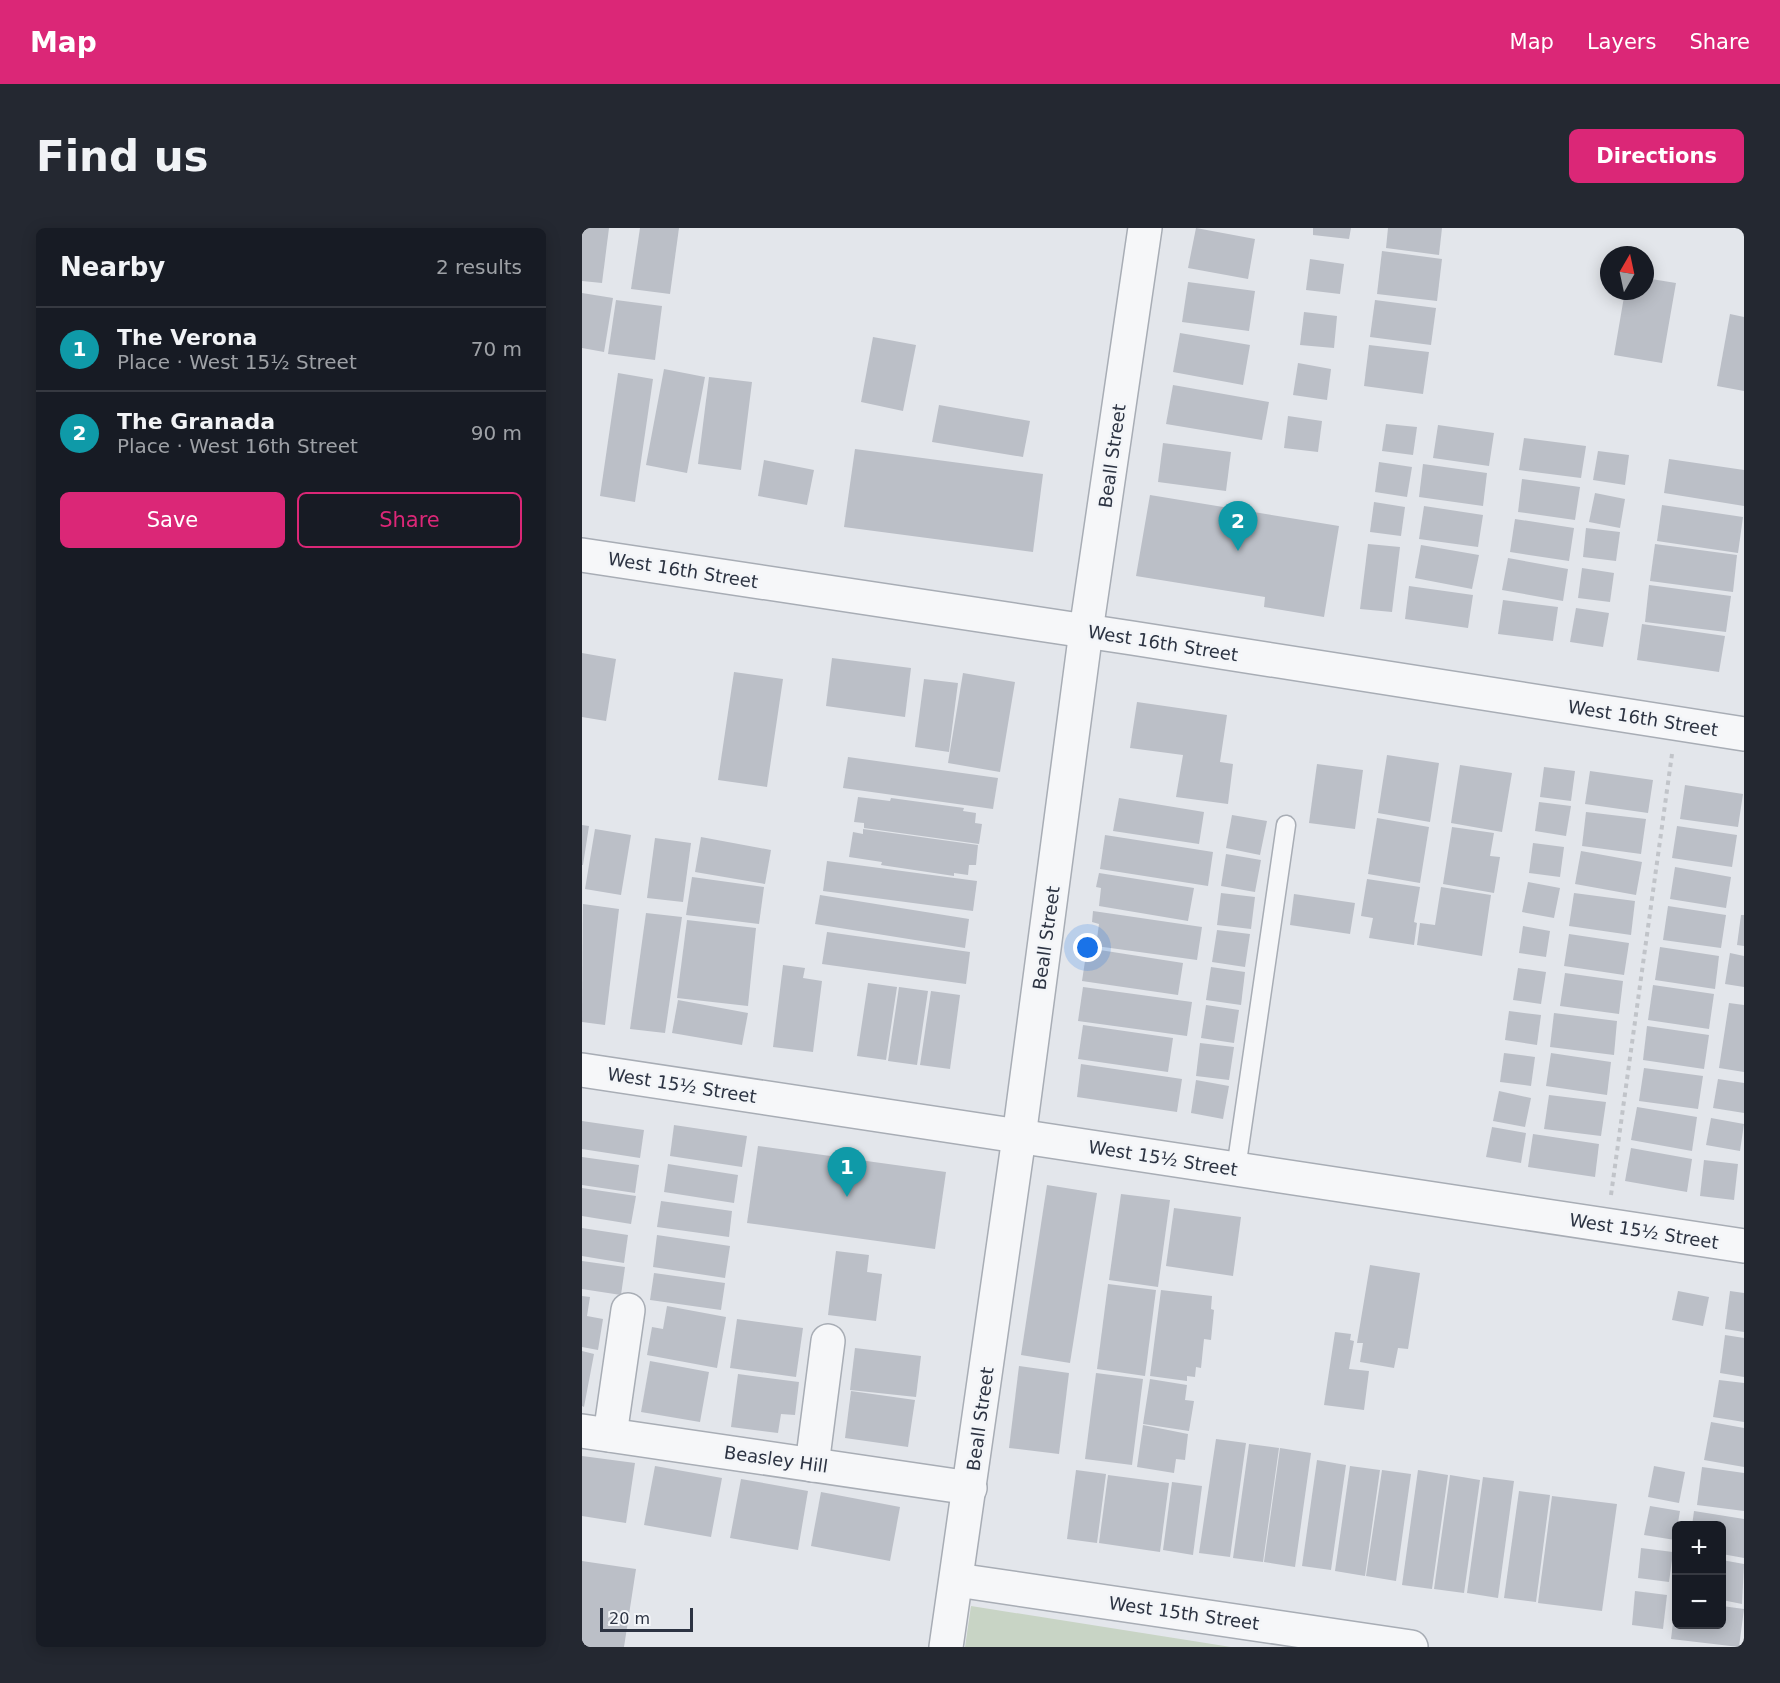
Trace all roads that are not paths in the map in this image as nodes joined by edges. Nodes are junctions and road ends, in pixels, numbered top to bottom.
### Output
1 (1145, 228) edge
2 (582, 555) edge
3 (1086, 632) junction
4 (1744, 734) edge
5 (1286, 825) dead end
6 (582, 1070) edge
7 (1019, 1137) junction
8 (1236, 1169) junction
9 (1744, 1246) edge
10 (628, 1310) dead end
11 (828, 1341) dead end
12 (596, 1433) edge
13 (812, 1465) junction
14 (970, 1488) junction
15 (957, 1580) junction
16 (946, 1647) edge
17 (1411, 1647) edge

1 - 3 street, Beall Street
2 - 3 street, West 16th Street
3 - 4 street, West 16th Street
3 - 7 street, Beall Street
5 - 8 lane
6 - 7 street, West 15½ Street
7 - 8 street, West 15½ Street
7 - 14 street, Beall Street
8 - 9 street, West 15½ Street
10 - 12 street
11 - 13 street
12 - 13 street, Beasley Hill
13 - 14 street, Beasley Hill
14 - 15 street, Beall Street
15 - 16 street, Beall Street
15 - 17 street, West 15th Street

